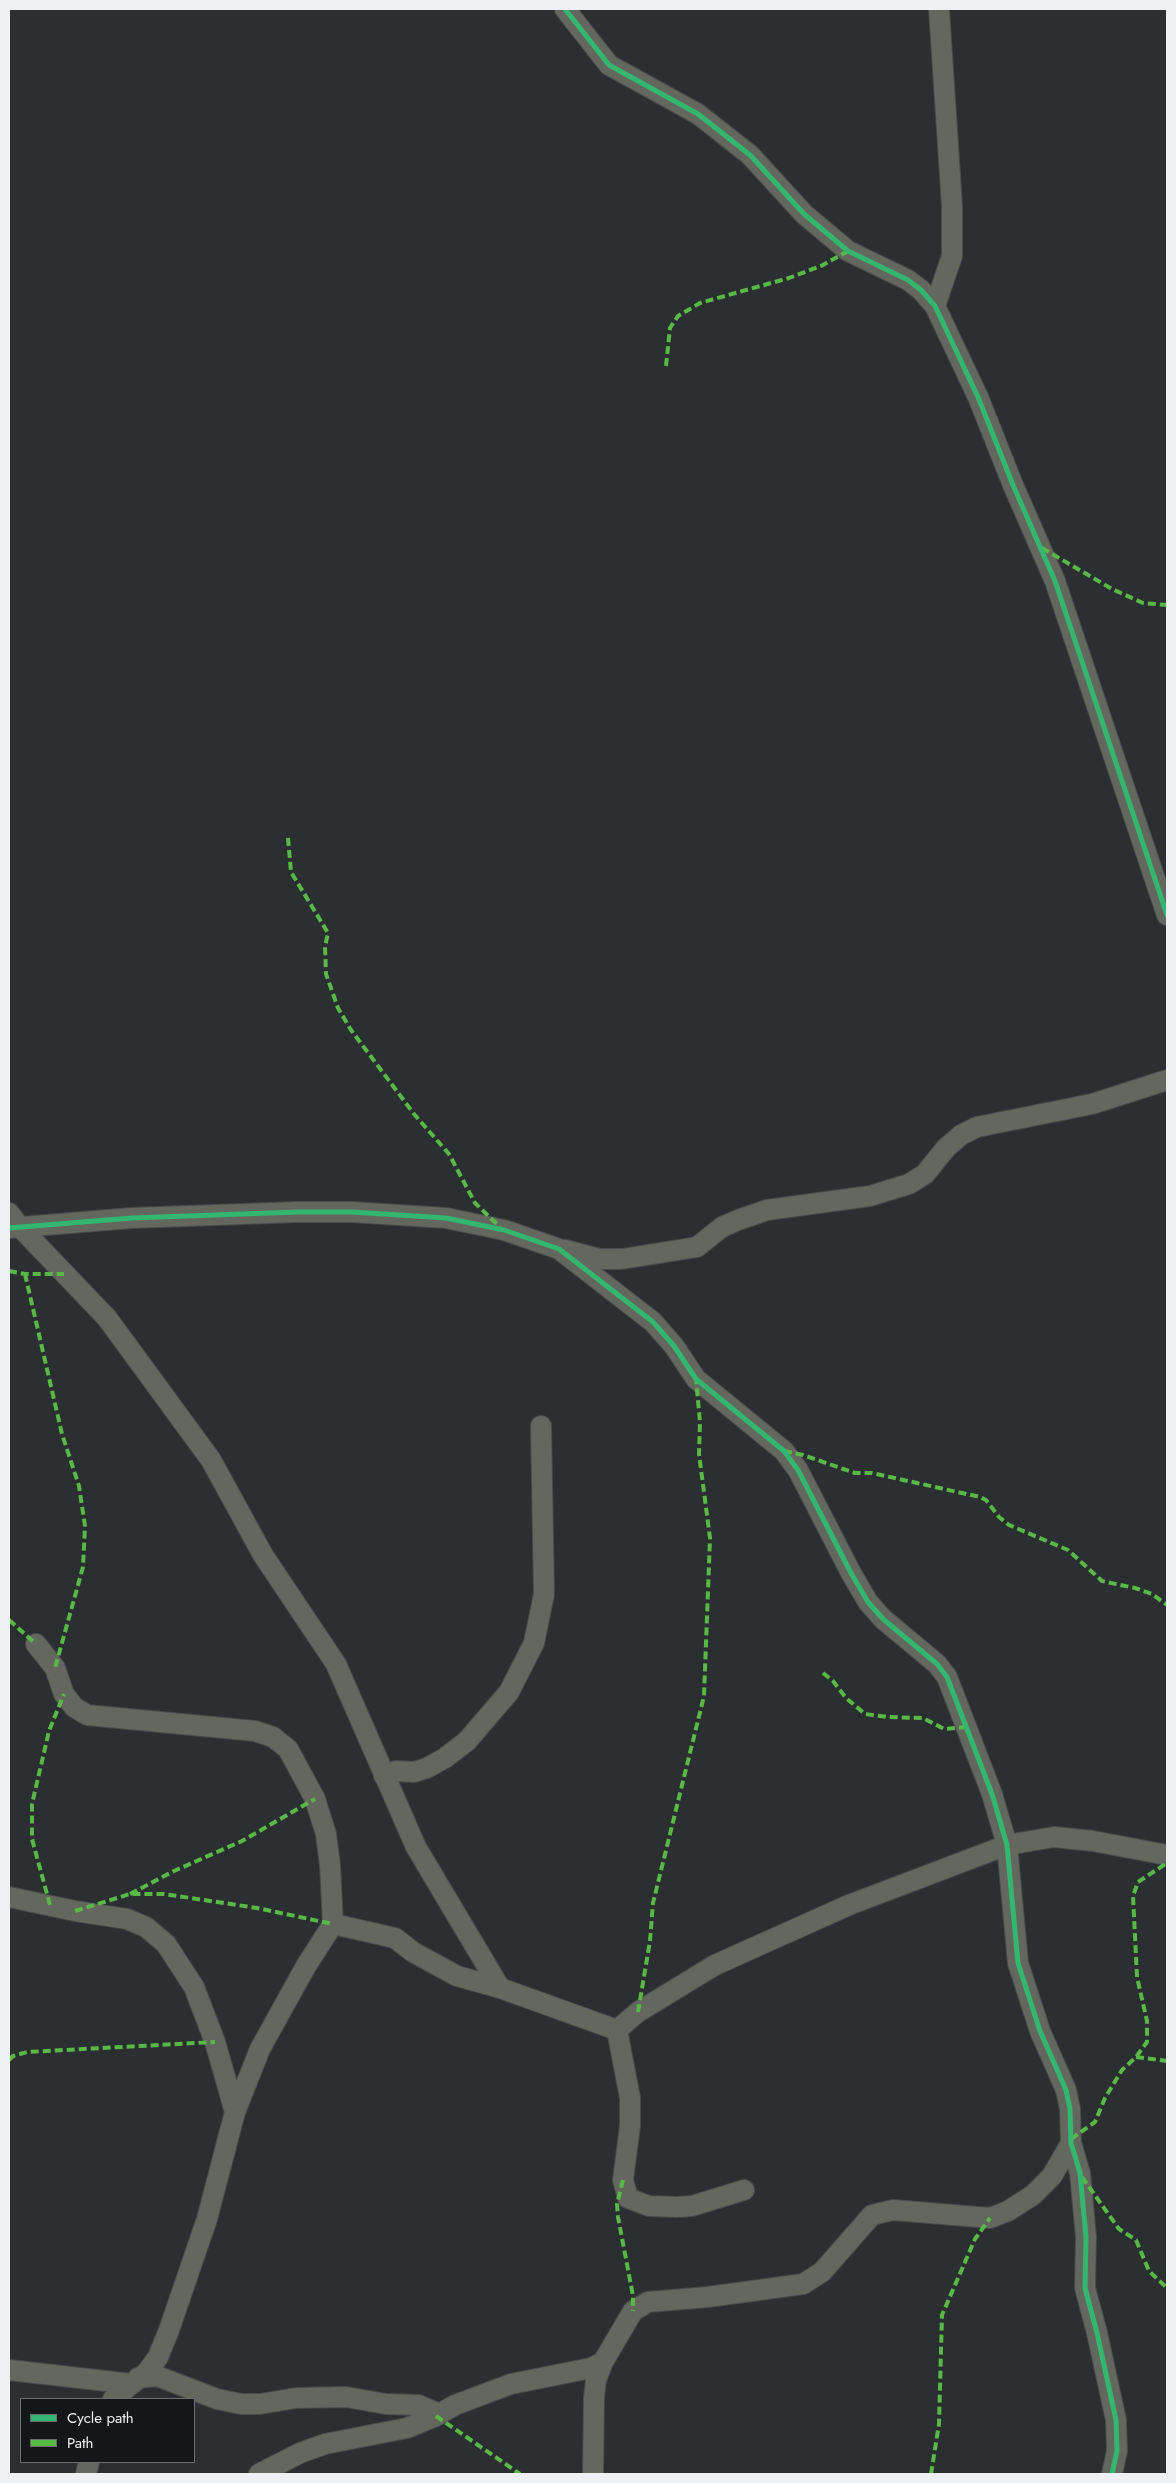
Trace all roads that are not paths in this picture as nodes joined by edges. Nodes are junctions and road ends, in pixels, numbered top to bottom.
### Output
1 (565, 9) edge
2 (939, 9) edge
3 (935, 306) junction
4 (1167, 915) edge
5 (1167, 1080) edge
6 (12, 1222) edge
7 (559, 1249) junction
8 (542, 1426) dead end
9 (36, 1644) dead end
10 (384, 1776) junction
11 (1007, 1845) junction
12 (1167, 1854) edge
13 (9, 1897) edge
14 (333, 1924) junction
15 (500, 1988) junction
16 (617, 2030) junction
17 (235, 2112) junction
18 (1071, 2142) junction
19 (744, 2190) dead end
20 (603, 2362) junction
21 (9, 2370) edge
22 (135, 2381) junction
23 (114, 2398) edge
24 (440, 2414) junction
25 (259, 2474) edge
26 (593, 2474) edge
27 (1112, 2474) edge

1 - 3 street
2 - 3 street
3 - 4 street
5 - 7 street
6 - 7 street
6 - 10 street
7 - 11 street
8 - 10 street
9 - 14 street
10 - 15 street
11 - 12 street
11 - 16 street
11 - 18 street
13 - 17 street
14 - 15 street
14 - 17 street
15 - 16 street
16 - 19 street
17 - 22 street
18 - 20 street
18 - 27 street
20 - 24 street
20 - 26 street
21 - 22 street
22 - 23 street
22 - 24 street
24 - 25 street

